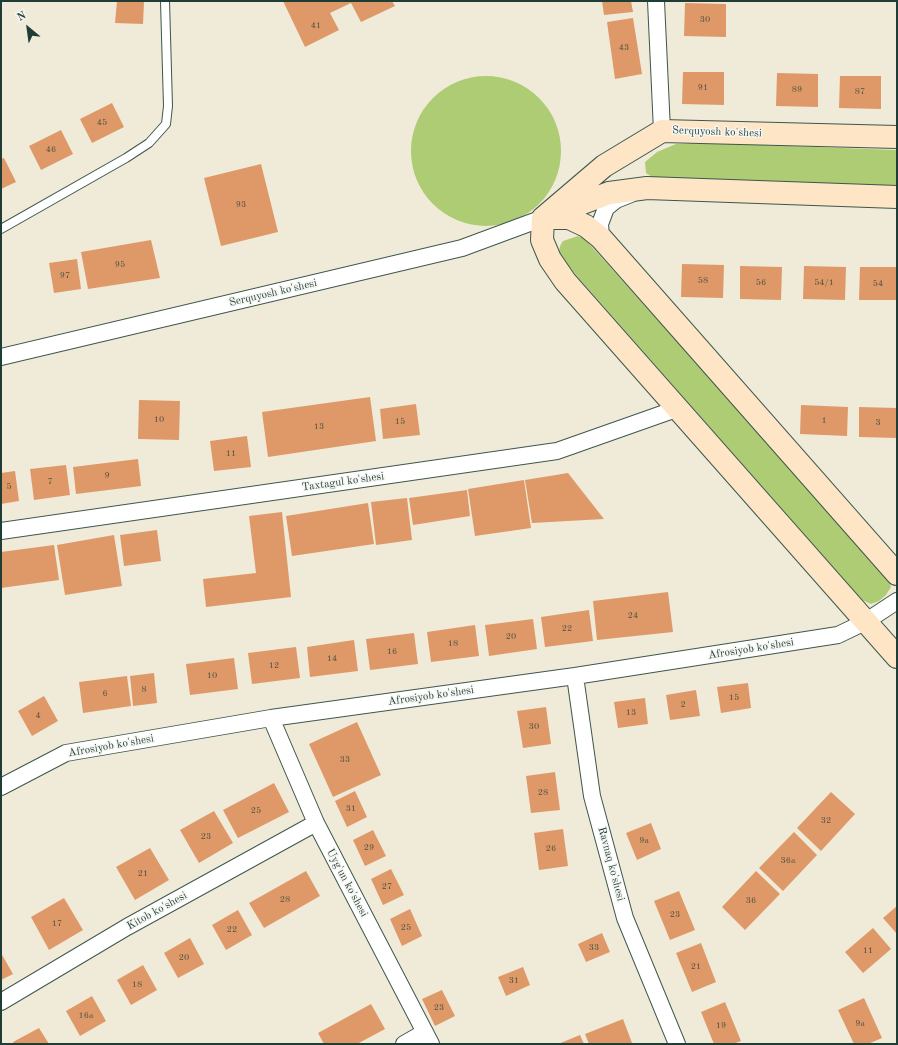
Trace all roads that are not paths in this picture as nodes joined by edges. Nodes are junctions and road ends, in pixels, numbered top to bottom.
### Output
1 (165, 1) edge
2 (656, 1) edge
3 (662, 131) junction
4 (897, 137) edge
5 (647, 188) junction
6 (897, 196) edge
7 (543, 218) junction
8 (1, 228) edge
9 (601, 238) junction
10 (1, 357) edge
11 (679, 408) junction
12 (1, 530) edge
13 (897, 574) edge
14 (897, 601) edge
15 (865, 622) junction
16 (897, 656) edge
17 (575, 676) junction
18 (271, 718) junction
19 (1, 787) edge
20 (316, 823) junction
21 (1, 1002) edge
22 (428, 1038) edge
23 (404, 1044) edge
24 (678, 1044) edge

1 - 8 lane
2 - 3 street
3 - 4 street, Serquyosh ko'shesi
3 - 7 street, Serquyosh ko'shesi
5 - 6 street, Serquyosh ko'shesi
5 - 7 street, Serquyosh ko'shesi
5 - 9 street
7 - 9 street
7 - 10 street, Serquyosh ko'shesi
7 - 11 street
9 - 13 street
11 - 12 street, Taxtagul ko'shesi
11 - 15 street
14 - 15 street, Afrosiyob ko'shesi
15 - 16 street
15 - 17 street, Afrosiyob ko'shesi
17 - 18 street, Afrosiyob ko'shesi
17 - 24 street, Ravnaq ko'shesi
18 - 19 street, Afrosiyob ko'shesi
18 - 20 street, Uyg'un ko'shesi
20 - 21 street, Kitob ko'shesi
20 - 22 street, Uyg'un ko'shesi
22 - 23 street

